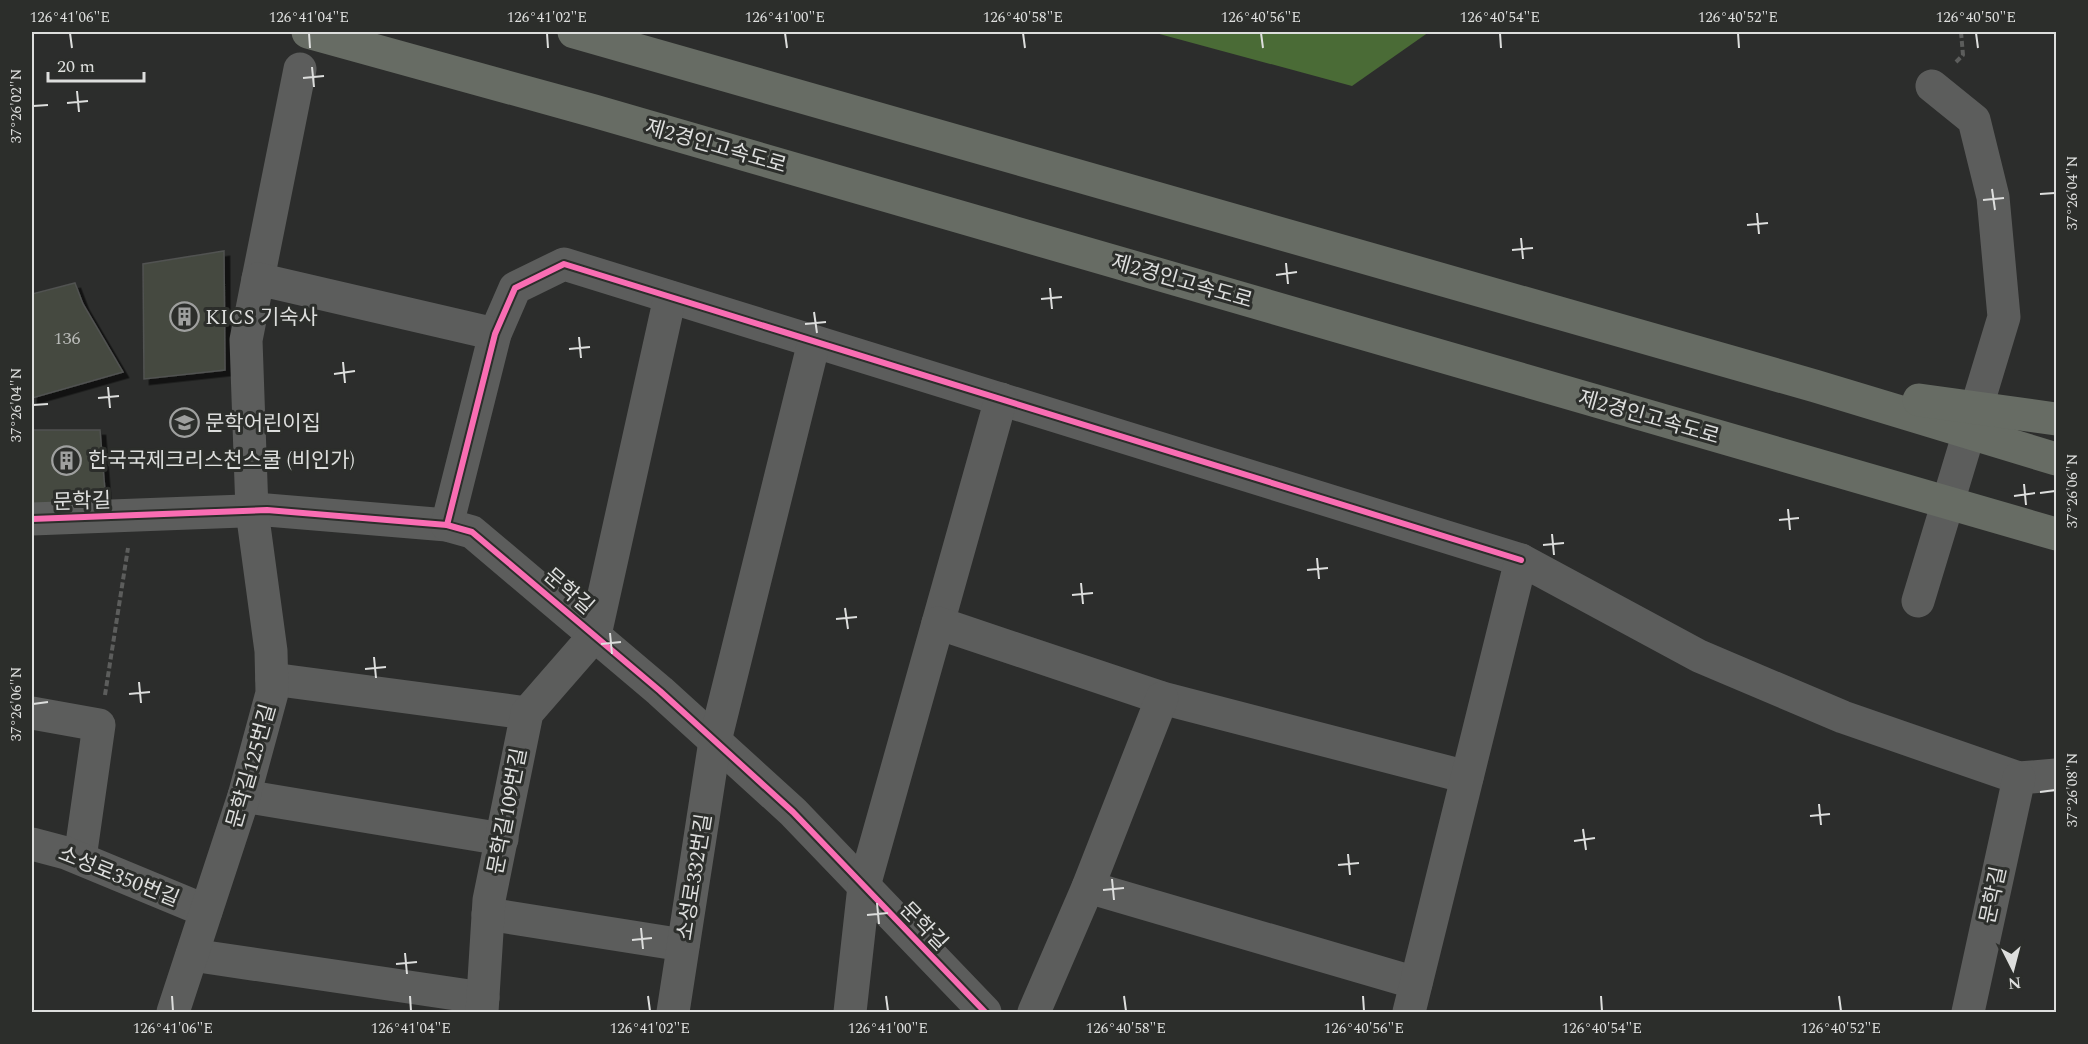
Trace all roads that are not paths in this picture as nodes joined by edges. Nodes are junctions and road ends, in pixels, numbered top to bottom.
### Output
1 (308, 32) edge
2 (574, 32) edge
3 (300, 69) dead end
4 (1932, 87) dead end
5 (258, 279) junction
6 (670, 297) junction
7 (495, 334) junction
8 (814, 342) junction
9 (1815, 386) junction
10 (1001, 399) junction
11 (2056, 419) edge
12 (2056, 459) edge
13 (252, 511) junction
14 (32, 519) edge
15 (447, 525) junction
16 (2056, 534) edge
17 (1521, 560) junction
18 (1918, 601) dead end
19 (938, 623) junction
20 (595, 635) junction
21 (272, 679) junction
22 (1162, 698) junction
23 (32, 713) edge
24 (526, 713) junction
25 (715, 741) junction
26 (2056, 775) edge
27 (1467, 777) junction
28 (2019, 777) junction
29 (244, 796) junction
30 (502, 839) junction
31 (32, 844) edge
32 (80, 858) junction
33 (864, 886) junction
34 (1088, 887) junction
35 (206, 911) junction
36 (488, 914) junction
37 (683, 945) junction
38 (192, 955) junction
39 (1412, 998) edge
40 (482, 1005) edge
41 (173, 1012) edge
42 (673, 1012) edge
43 (850, 1012) edge
44 (985, 1012) edge
45 (1035, 1012) edge
46 (1968, 1012) edge

1 - 16 highway, 제2경인고속도로
2 - 9 highway
3 - 5 street, 문학길125번길
4 - 18 street
5 - 7 street
5 - 13 street, 문학길125번길
6 - 7 street
6 - 8 street
6 - 20 street
7 - 15 street
8 - 10 street
8 - 25 street, 소성로332번길
9 - 11 highway
9 - 12 highway
10 - 17 street
10 - 19 street
13 - 14 street, 문학길
13 - 15 street, 문학길
13 - 21 street, 문학길125번길
15 - 20 street, 문학길
17 - 27 street
17 - 28 street
19 - 22 street
19 - 33 street
20 - 24 street
20 - 25 street, 문학길
21 - 24 street
21 - 29 street, 문학길125번길
22 - 27 street
22 - 34 street
23 - 32 street
24 - 30 street, 문학길109번길
25 - 33 street, 문학길
25 - 37 street, 소성로332번길
26 - 28 street
27 - 39 street
28 - 46 street, 문학길
29 - 30 street
29 - 35 street, 문학길125번길
30 - 36 street, 문학길109번길
31 - 32 street, 소성로350번길
32 - 35 street, 소성로350번길
33 - 43 street
33 - 44 street, 문학길
34 - 39 street
34 - 45 street
35 - 38 street, 문학길125번길
36 - 37 street
36 - 40 street, 문학길109번길
37 - 42 street, 소성로332번길
38 - 40 street
38 - 41 street, 문학길125번길

